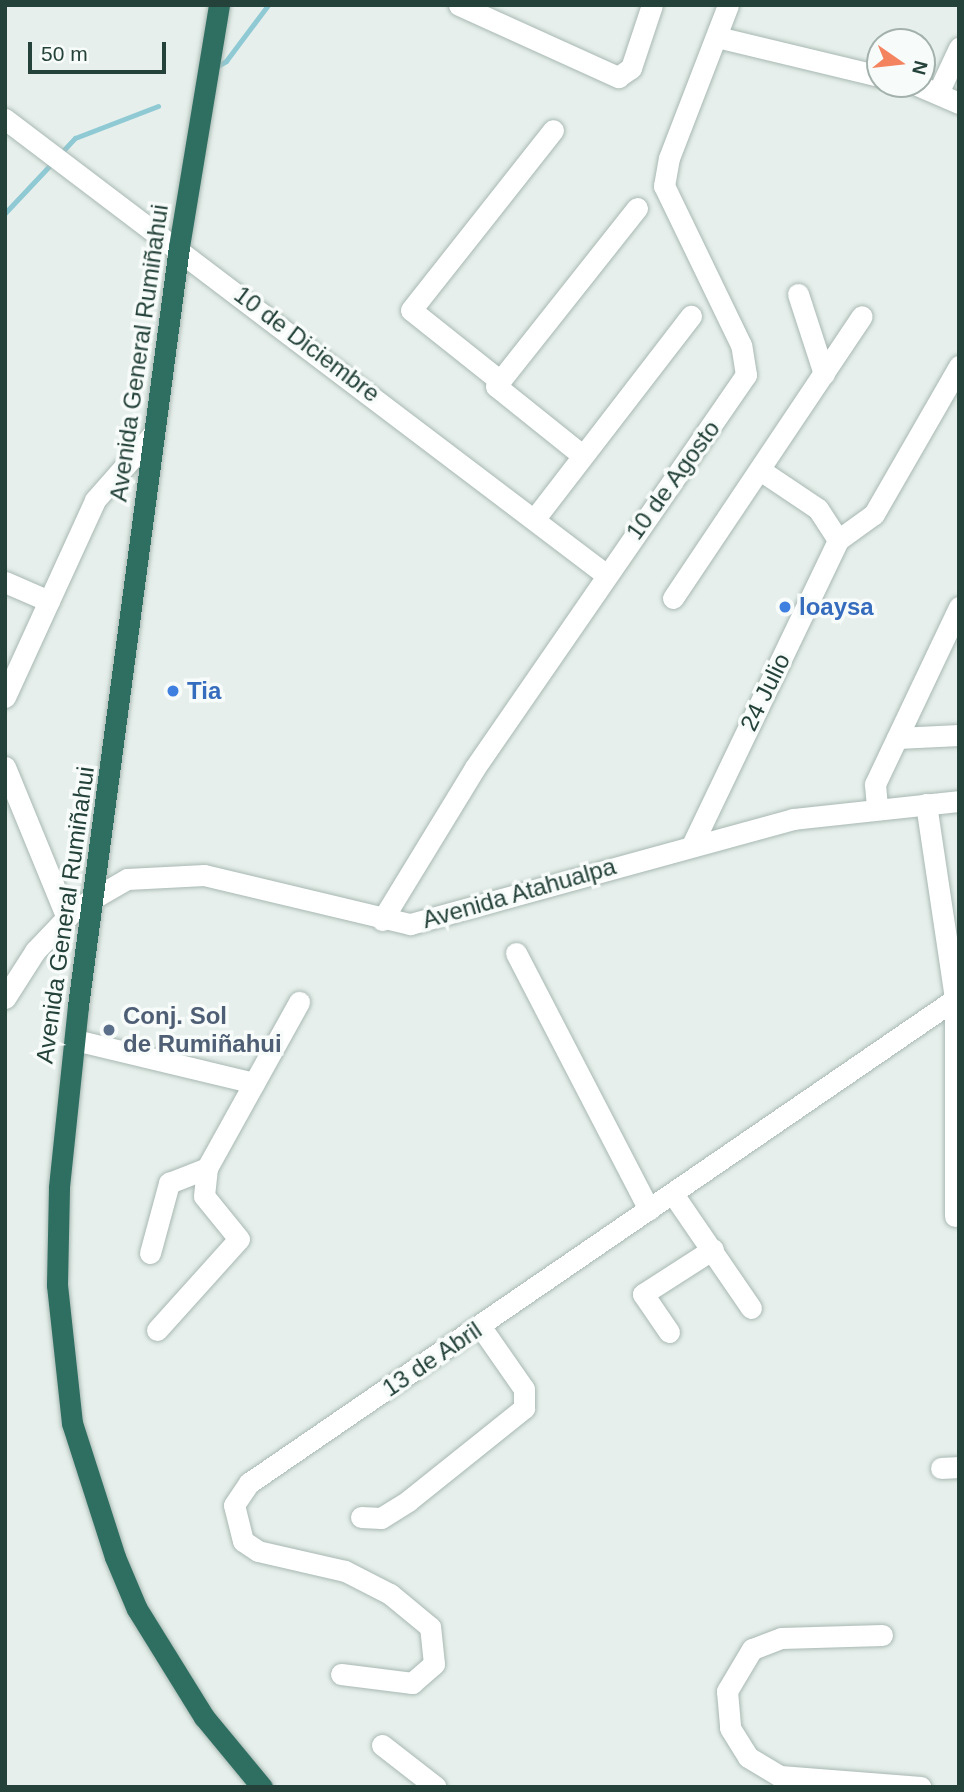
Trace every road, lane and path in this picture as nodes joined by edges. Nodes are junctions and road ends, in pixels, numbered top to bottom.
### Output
1 (219, 5) edge
2 (458, 5) edge
3 (652, 5) edge
4 (728, 5) edge
5 (717, 37) junction
6 (959, 48) edge
7 (866, 73) edge
8 (938, 93) joint
9 (959, 103) edge
10 (5, 119) edge
11 (554, 130) dead end
12 (637, 208) dead end
13 (179, 247) junction
14 (798, 293) dead end
15 (691, 316) dead end
16 (862, 316) dead end
17 (959, 366) edge
18 (824, 374) junction
19 (499, 380) junction
20 (154, 433) junction
21 (582, 455) junction
22 (763, 472) junction
23 (536, 517) junction
24 (838, 540) junction
25 (604, 573) junction
26 (5, 582) edge
27 (673, 598) dead end
28 (49, 601) junction
29 (959, 607) edge
30 (953, 629) edge
31 (5, 697) edge
32 (959, 734) edge
33 (897, 738) junction
34 (5, 767) edge
35 (959, 801) edge
36 (926, 804) junction
37 (877, 807) junction
38 (693, 843) junction
39 (93, 898) junction
40 (67, 918) junction
41 (382, 920) junction
42 (516, 953) dead end
43 (5, 998) edge
44 (955, 999) junction
45 (299, 1002) dead end
46 (75, 1040) junction
47 (254, 1083) junction
48 (208, 1168) junction
49 (673, 1194) junction
50 (649, 1210) junction
51 (955, 1216) dead end
52 (713, 1249) junction
53 (150, 1253) dead end
54 (751, 1308) dead end
55 (480, 1326) junction
56 (158, 1331) dead end
57 (669, 1332) dead end
58 (361, 1517) dead end
59 (882, 1635) dead end
60 (341, 1674) dead end
61 (382, 1745) dead end
62 (262, 1787) edge
63 (436, 1787) edge
64 (921, 1787) edge

1 - 13 highway, Avenida General Rumiñahui
2 - 3 street
4 - 5 street, 10 de Agosto
5 - 7 street
5 - 25 street, 10 de Agosto
6 - 8 street
8 - 9 street
10 - 13 street, 10 de Diciembre
11 - 19 street
12 - 19 street
13 - 20 highway, Avenida General Rumiñahui
13 - 23 street, 10 de Diciembre
14 - 18 street
15 - 21 street
16 - 18 street
17 - 24 street
18 - 22 street
19 - 21 street
20 - 28 street
20 - 39 highway, Avenida General Rumiñahui
21 - 23 street
22 - 24 street
22 - 27 street
23 - 25 street, 10 de Diciembre
24 - 38 street, 24 Julio
25 - 41 street, 10 de Agosto
26 - 28 street
28 - 31 street
29 - 30 street
30 - 33 street
32 - 33 street
33 - 37 street
34 - 40 street
35 - 36 street, Avenida Atahualpa
36 - 37 street, Avenida Atahualpa
36 - 44 street
37 - 38 street, Avenida Atahualpa
38 - 41 street, Avenida Atahualpa
39 - 40 street, Avenida Atahualpa
39 - 41 street, Avenida Atahualpa
39 - 46 highway, Avenida General Rumiñahui
40 - 43 street, Avenida Atahualpa
42 - 50 street
44 - 49 street, 13 de Abril
44 - 51 street
45 - 47 street
46 - 47 street
46 - 62 highway, Avenida General Rumiñahui
47 - 48 street
48 - 53 street
48 - 56 street
49 - 50 street, 13 de Abril
49 - 52 street
50 - 55 street, 13 de Abril
52 - 54 street
52 - 57 street
55 - 58 street
55 - 60 street, 13 de Abril
59 - 64 street
61 - 63 street

